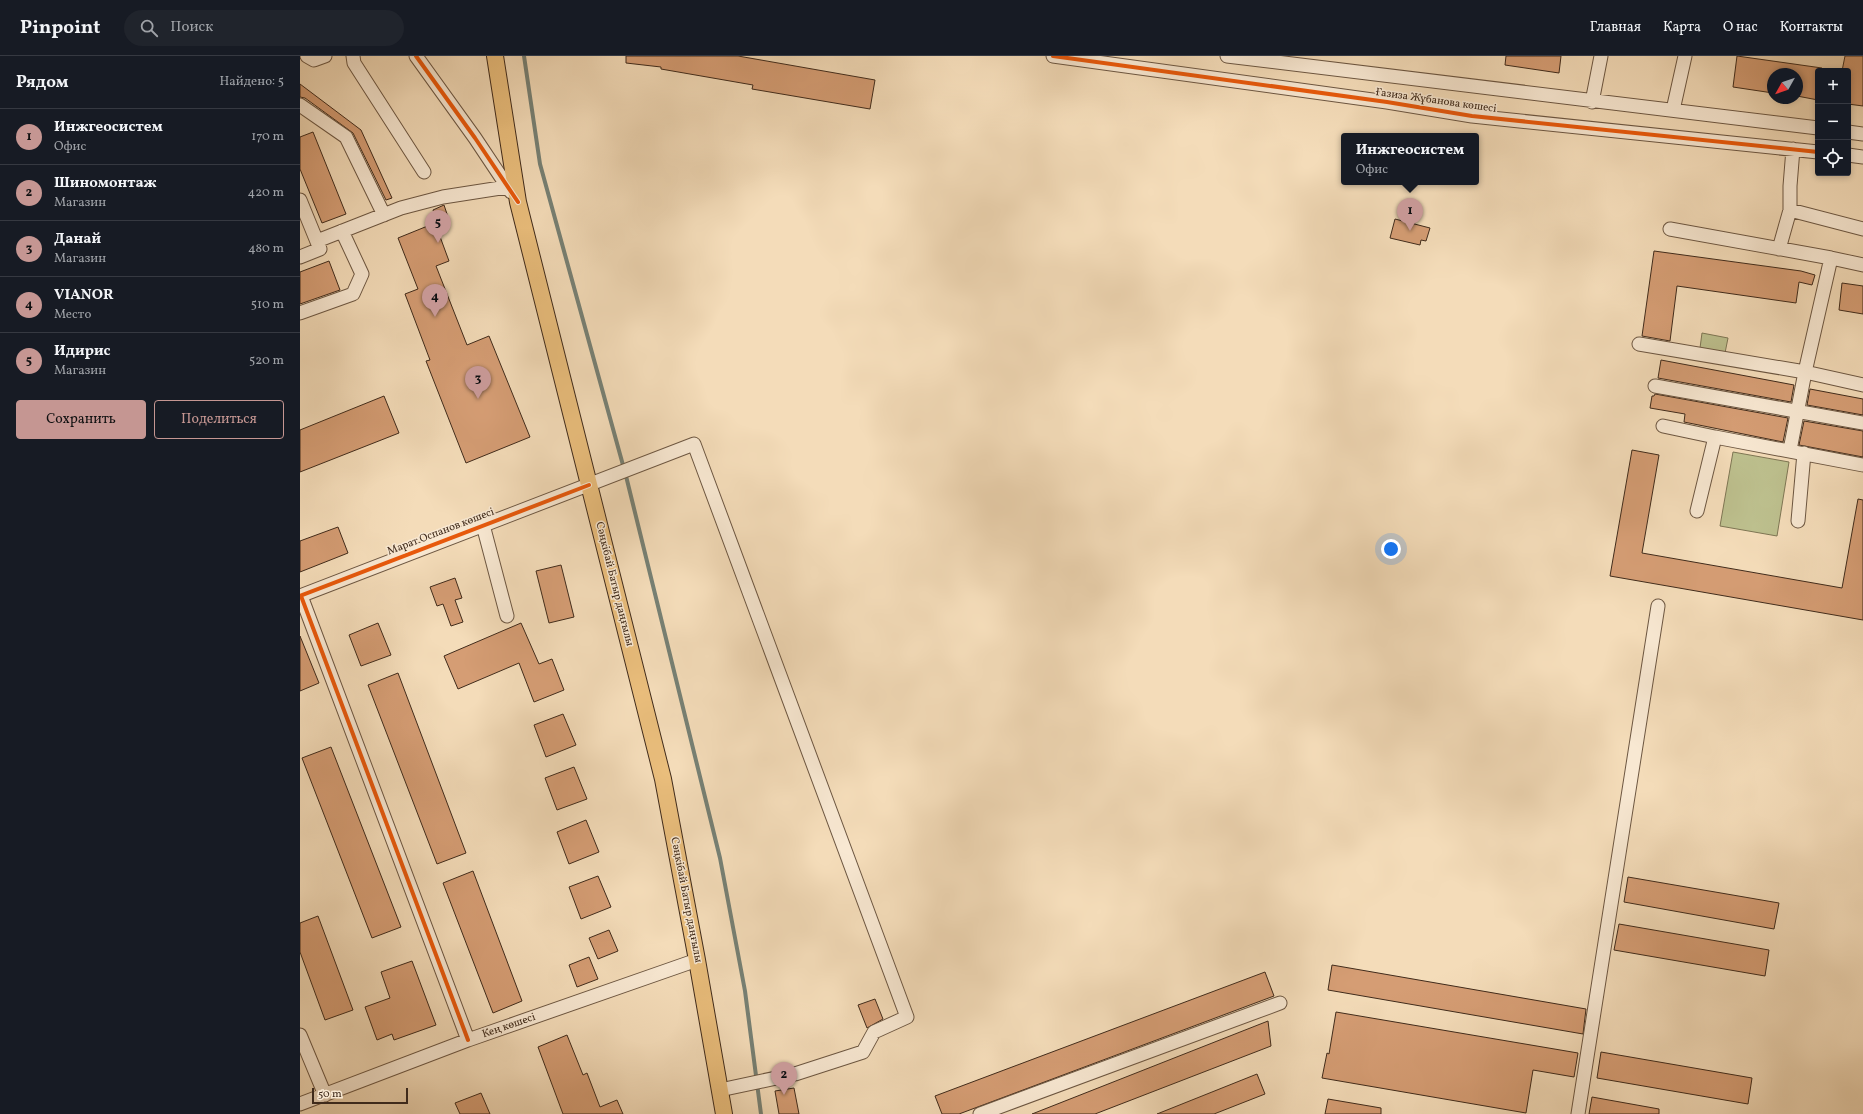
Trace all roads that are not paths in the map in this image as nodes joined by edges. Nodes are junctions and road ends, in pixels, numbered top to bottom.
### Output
1 (307, 56) edge
2 (325, 56) edge
3 (352, 56) edge
4 (416, 56) edge
5 (1054, 56) edge
6 (1227, 56) edge
7 (1601, 56) edge
8 (1685, 56) edge
9 (497, 60) edge
10 (1592, 102) junction
11 (300, 105) edge
12 (1673, 110) junction
13 (1815, 128) edge
14 (1851, 132) edge
15 (1863, 134) edge
16 (1793, 149) junction
17 (1815, 152) edge
18 (1851, 156) edge
19 (1863, 157) edge
20 (424, 172) dead end
21 (507, 187) junction
22 (300, 200) edge
23 (518, 202) junction
24 (1790, 210) junction
25 (384, 215) junction
26 (1670, 229) dead end
27 (1863, 229) edge
28 (342, 231) junction
29 (316, 241) junction
30 (1779, 249) junction
31 (300, 257) edge
32 (1831, 258) junction
33 (1863, 265) edge
34 (300, 313) edge
35 (1639, 344) dead end
36 (1805, 372) junction
37 (1863, 385) edge
38 (1655, 386) dead end
39 (1798, 411) junction
40 (1863, 423) edge
41 (1663, 426) dead end
42 (1715, 437) junction
43 (1790, 450) junction
44 (1804, 453) junction
45 (1863, 465) edge
46 (589, 485) junction
47 (1697, 511) dead end
48 (1798, 521) dead end
49 (483, 526) junction
50 (300, 596) edge
51 (1658, 606) dead end
52 (507, 616) dead end
53 (697, 960) junction
54 (1280, 1003) dead end
55 (300, 1035) edge
56 (468, 1040) junction
57 (720, 1090) junction
58 (325, 1095) junction
59 (300, 1104) edge
60 (724, 1114) edge
61 (980, 1114) edge
62 (1578, 1114) edge

1 - 2 street
3 - 20 street
4 - 21 street
5 - 16 street, Ғазиза Жұбанова көшесі
6 - 10 street, Ғазиза Жұбанова көшесі
7 - 10 street
8 - 12 street
9 - 23 main road, Сәңкібай Батыр даңғылы
10 - 12 street, Ғазиза Жұбанова көшесі
11 - 25 street
12 - 13 street, Ғазиза Жұбанова көшесі
14 - 15 street
16 - 17 street, Ғазиза Жұбанова көшесі
16 - 24 street
18 - 19 street
21 - 23 street
21 - 25 street
22 - 29 street
23 - 46 main road, Сәңкібай Батыр даңғылы
24 - 27 street
24 - 30 street
25 - 28 street
26 - 30 street
28 - 29 street
28 - 34 street
29 - 31 street
30 - 32 street
32 - 33 street
32 - 36 street
35 - 36 street
36 - 37 street
36 - 39 street
38 - 39 street
39 - 40 street
39 - 43 street
41 - 42 street
42 - 43 street
42 - 47 street
43 - 44 street
44 - 45 street
44 - 48 street
46 - 49 street, Марат Оспанов көшесі
46 - 53 main road, Сәңкібай Батыр даңғылы
46 - 57 street, Марат Оспанов көшесі
49 - 50 street, Марат Оспанов көшесі
49 - 52 street
50 - 56 street
51 - 62 street
53 - 56 street, Кең көшесі
53 - 57 main road, Сәңкібай Батыр даңғылы
54 - 61 street
55 - 58 street
56 - 58 street, Кең көшесі
57 - 60 main road, Сәңкібай Батыр даңғылы
58 - 59 street, Кең көшесі

